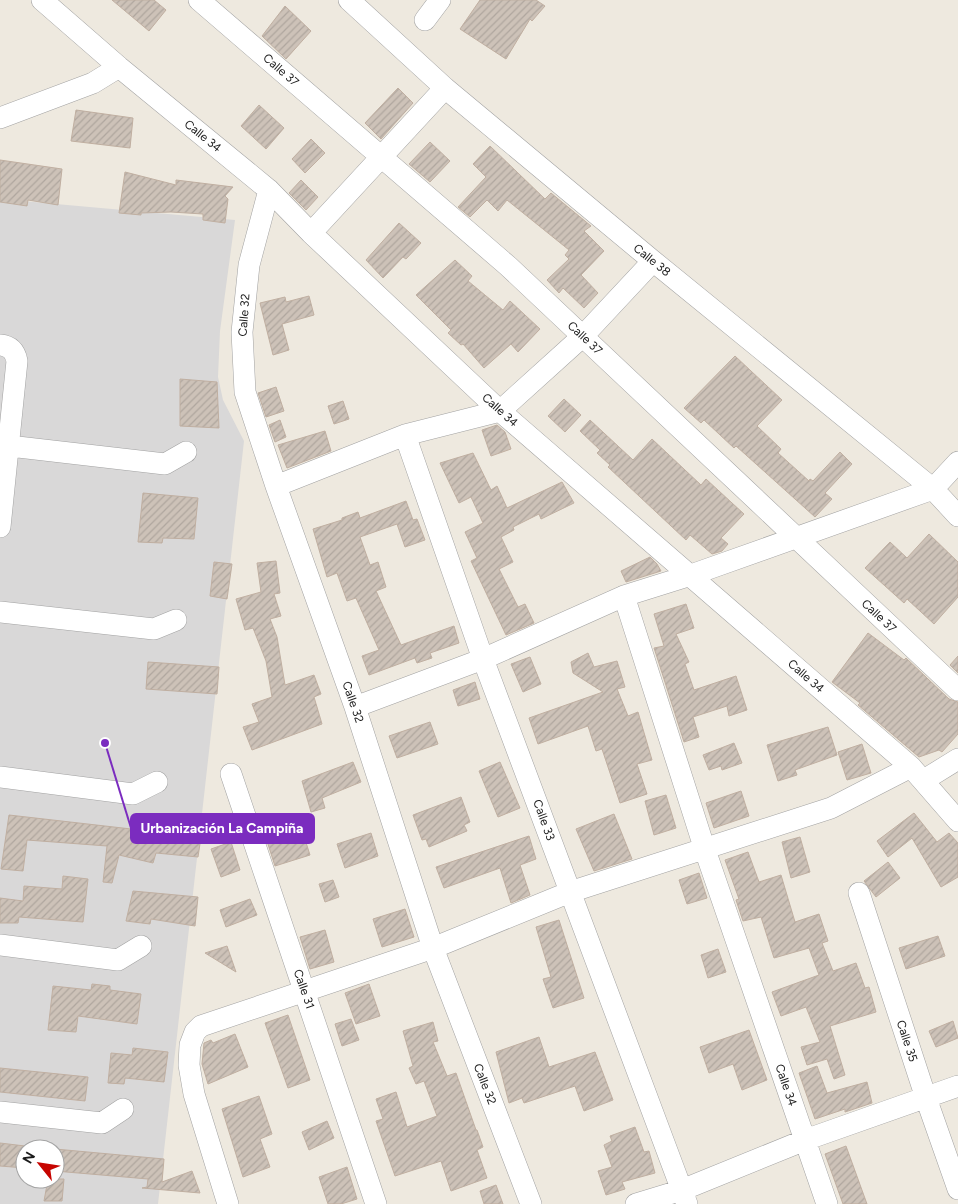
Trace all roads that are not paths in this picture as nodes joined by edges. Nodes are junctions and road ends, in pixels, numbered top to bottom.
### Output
1 (199, 0) edge
2 (349, 0) edge
3 (440, 0) edge
4 (45, 1) edge
5 (425, 20) dead end
6 (119, 67) junction
7 (445, 88) junction
8 (0, 118) edge
9 (381, 156) junction
10 (269, 190) junction
11 (311, 234) junction
12 (653, 262) junction
13 (583, 336) junction
14 (0, 345) edge
15 (500, 411) junction
16 (405, 435) junction
17 (4, 445) edge
18 (186, 452) dead end
19 (958, 462) edge
20 (276, 486) junction
21 (933, 489) junction
22 (958, 516) edge
23 (0, 527) edge
24 (796, 537) junction
25 (691, 576) junction
26 (624, 596) junction
27 (0, 612) edge
28 (176, 620) dead end
29 (484, 659) junction
30 (958, 690) edge
31 (356, 707) junction
32 (958, 759) edge
33 (918, 773) junction
34 (231, 774) dead end
35 (0, 777) edge
36 (157, 782) dead end
37 (958, 821) edge
38 (705, 850) junction
39 (570, 892) junction
40 (858, 893) dead end
41 (0, 945) edge
42 (141, 946) dead end
43 (433, 948) junction
44 (304, 991) junction
45 (958, 1086) edge
46 (926, 1098) junction
47 (123, 1109) dead end
48 (0, 1112) edge
49 (806, 1140) junction
50 (958, 1189) edge
51 (684, 1197) edge
52 (228, 1204) edge
53 (376, 1204) edge
54 (531, 1204) edge
55 (636, 1204) edge
56 (827, 1204) edge

1 - 9 street, Calle 37
2 - 7 street, Calle 38
3 - 5 street
4 - 6 street, Calle 34
6 - 8 street
6 - 10 street, Calle 34
7 - 9 street
7 - 12 street, Calle 38
9 - 11 street
9 - 13 street, Calle 37
10 - 11 street, Calle 34
10 - 20 street, Calle 32
11 - 15 street, Calle 34
12 - 13 street
12 - 21 street, Calle 38
13 - 15 street
13 - 24 street, Calle 37
14 - 17 street
15 - 16 street
15 - 25 street, Calle 34
16 - 20 street
16 - 29 street, Calle 33
17 - 18 street
17 - 23 street
19 - 21 street
20 - 31 street, Calle 32
21 - 22 street, Calle 38
21 - 24 street
24 - 25 street
24 - 30 street, Calle 37
25 - 26 street
25 - 33 street, Calle 34
26 - 29 street
26 - 38 street, Calle 34
27 - 28 street
29 - 31 street
29 - 39 street, Calle 33
31 - 43 street, Calle 32
32 - 33 street
33 - 37 street, Calle 34
33 - 38 street
34 - 44 street, Calle 31
35 - 36 street
38 - 39 street
38 - 49 street, Calle 34
39 - 43 street
39 - 51 street, Calle 33
40 - 46 street, Calle 35
41 - 42 street
43 - 44 street
43 - 54 street, Calle 32
44 - 52 street
44 - 53 street, Calle 31
45 - 46 street
46 - 49 street
46 - 50 street, Calle 35
47 - 48 street
49 - 51 street
49 - 56 street, Calle 34
51 - 55 street

